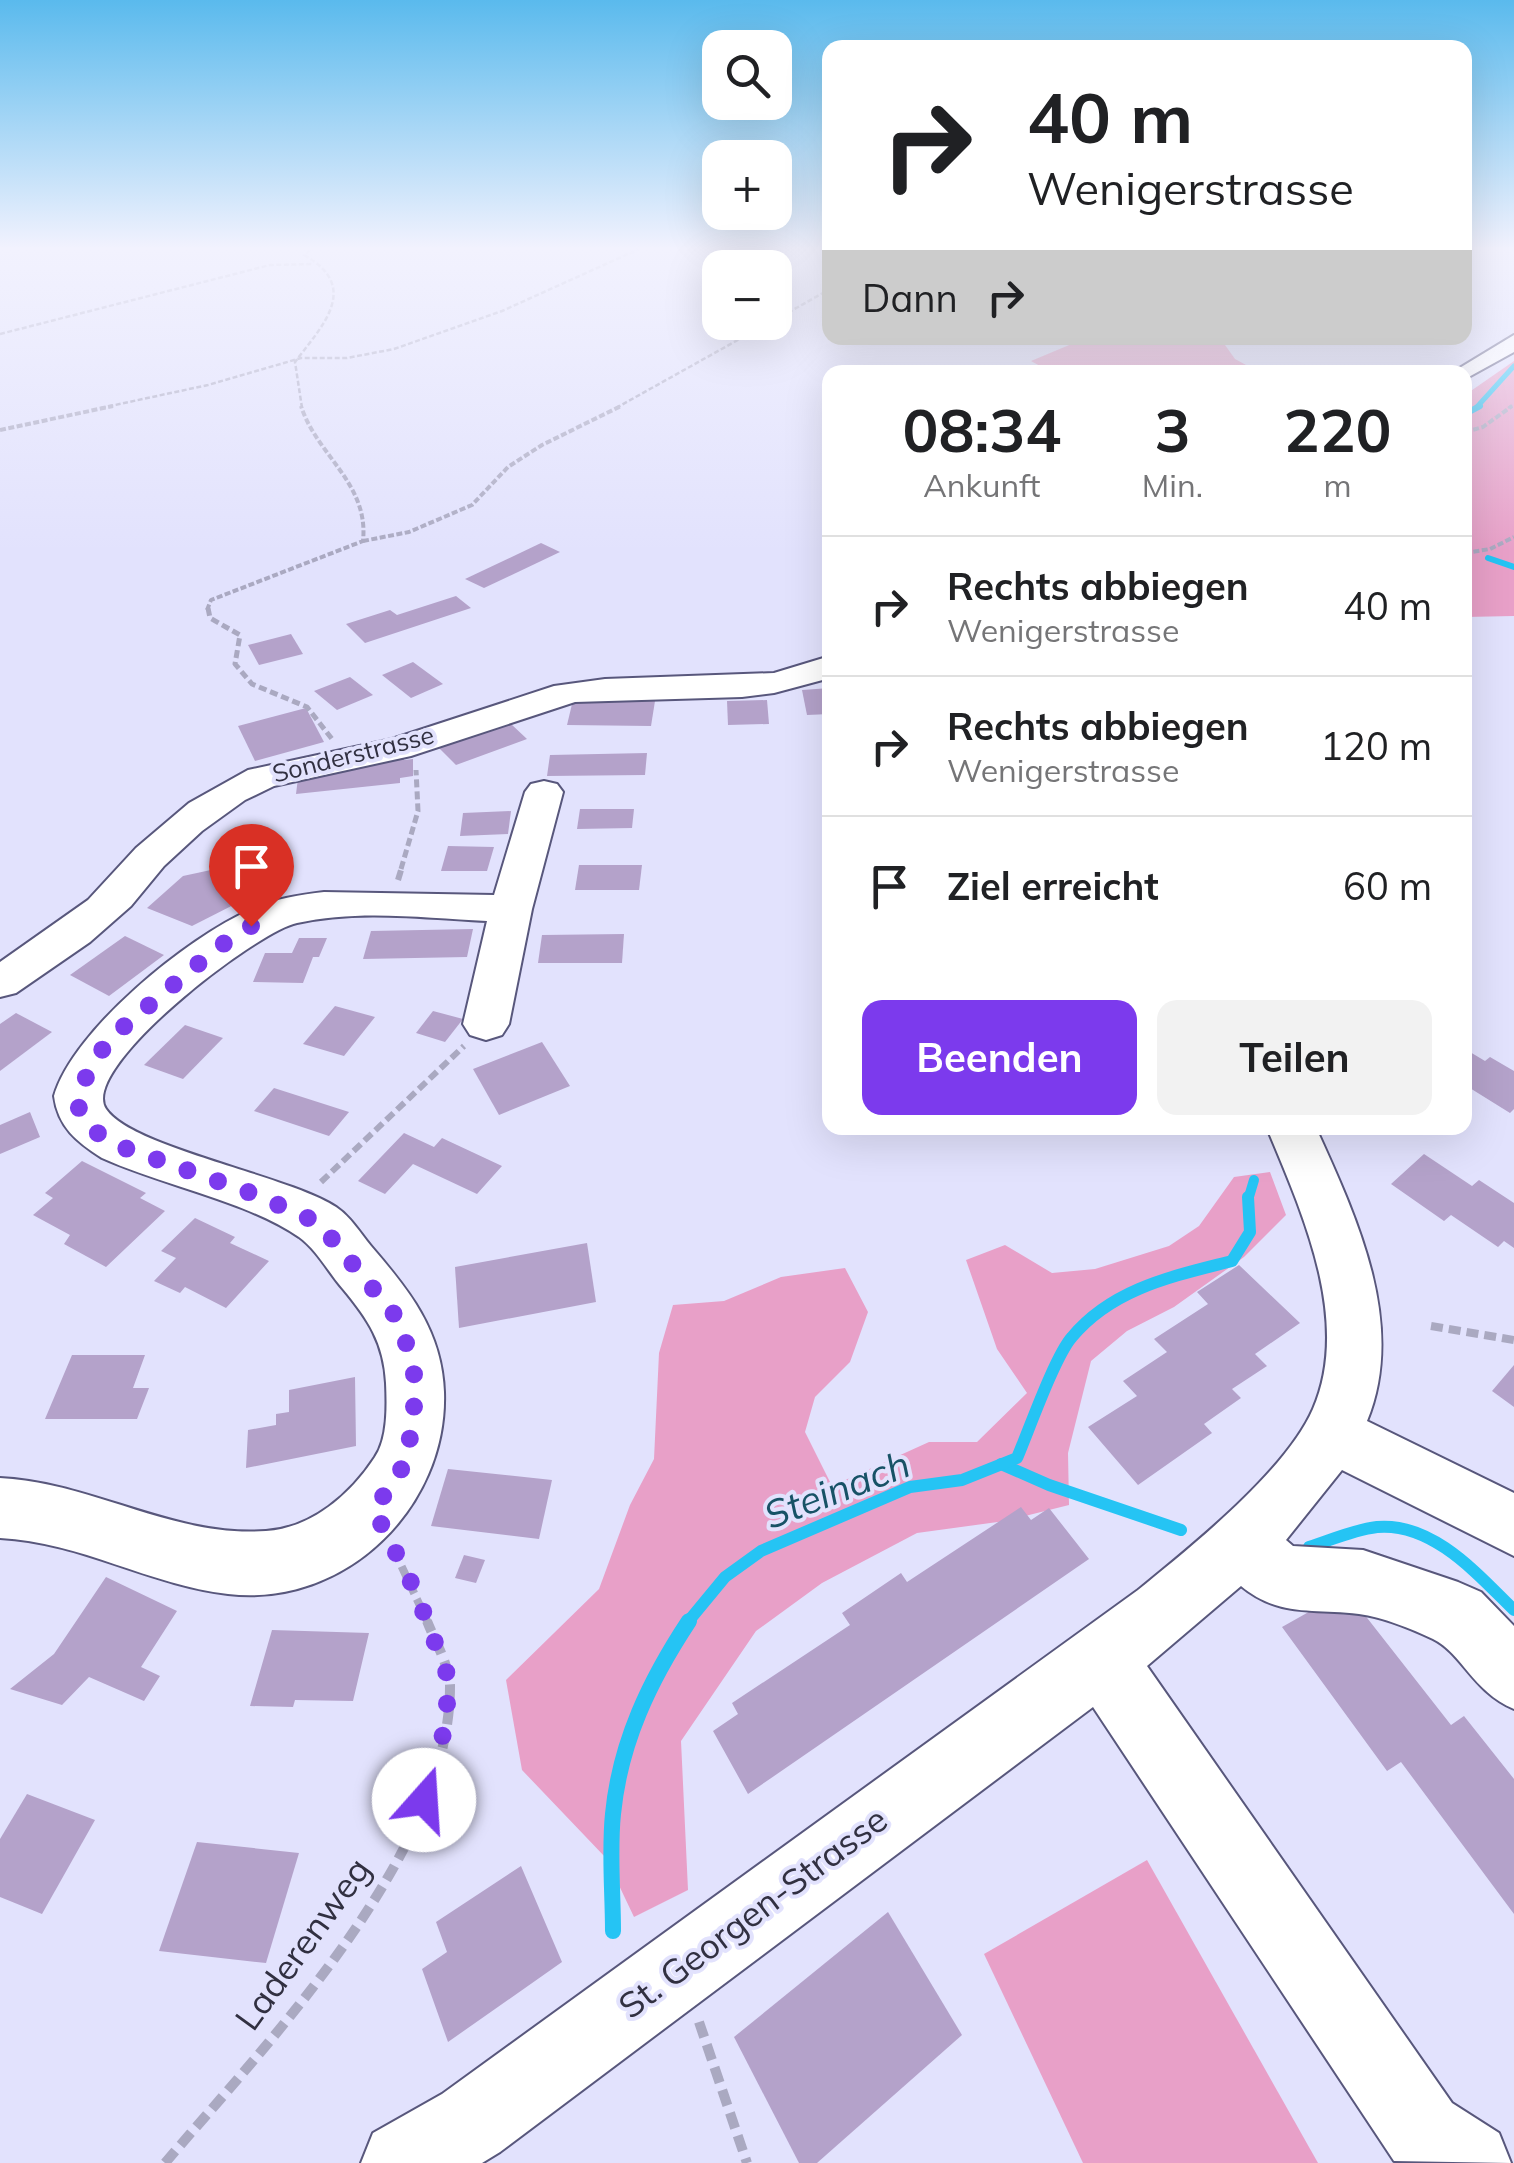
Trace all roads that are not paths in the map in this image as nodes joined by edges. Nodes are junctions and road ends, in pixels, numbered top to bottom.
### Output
1 (1501, 350) edge
2 (1472, 368) edge
3 (822, 670) edge
4 (544, 792) dead end
5 (510, 909) junction
6 (0, 982) edge
7 (486, 1024) road end
8 (1295, 1135) edge
9 (1331, 1434) junction
10 (0, 1508) edge
11 (1514, 1525) edge
12 (1241, 1545) junction
13 (1100, 1659) junction
14 (1514, 1675) edge
15 (403, 2163) edge
16 (1469, 2163) edge

1 - 2 street
3 - 6 street, Sonderstrasse
4 - 5 street
5 - 7 street
5 - 10 street
8 - 9 street, St. Georgen-Strasse
9 - 11 street
9 - 12 street, St. Georgen-Strasse
12 - 13 street, St. Georgen-Strasse
12 - 14 street
13 - 15 street, St. Georgen-Strasse
13 - 16 street

